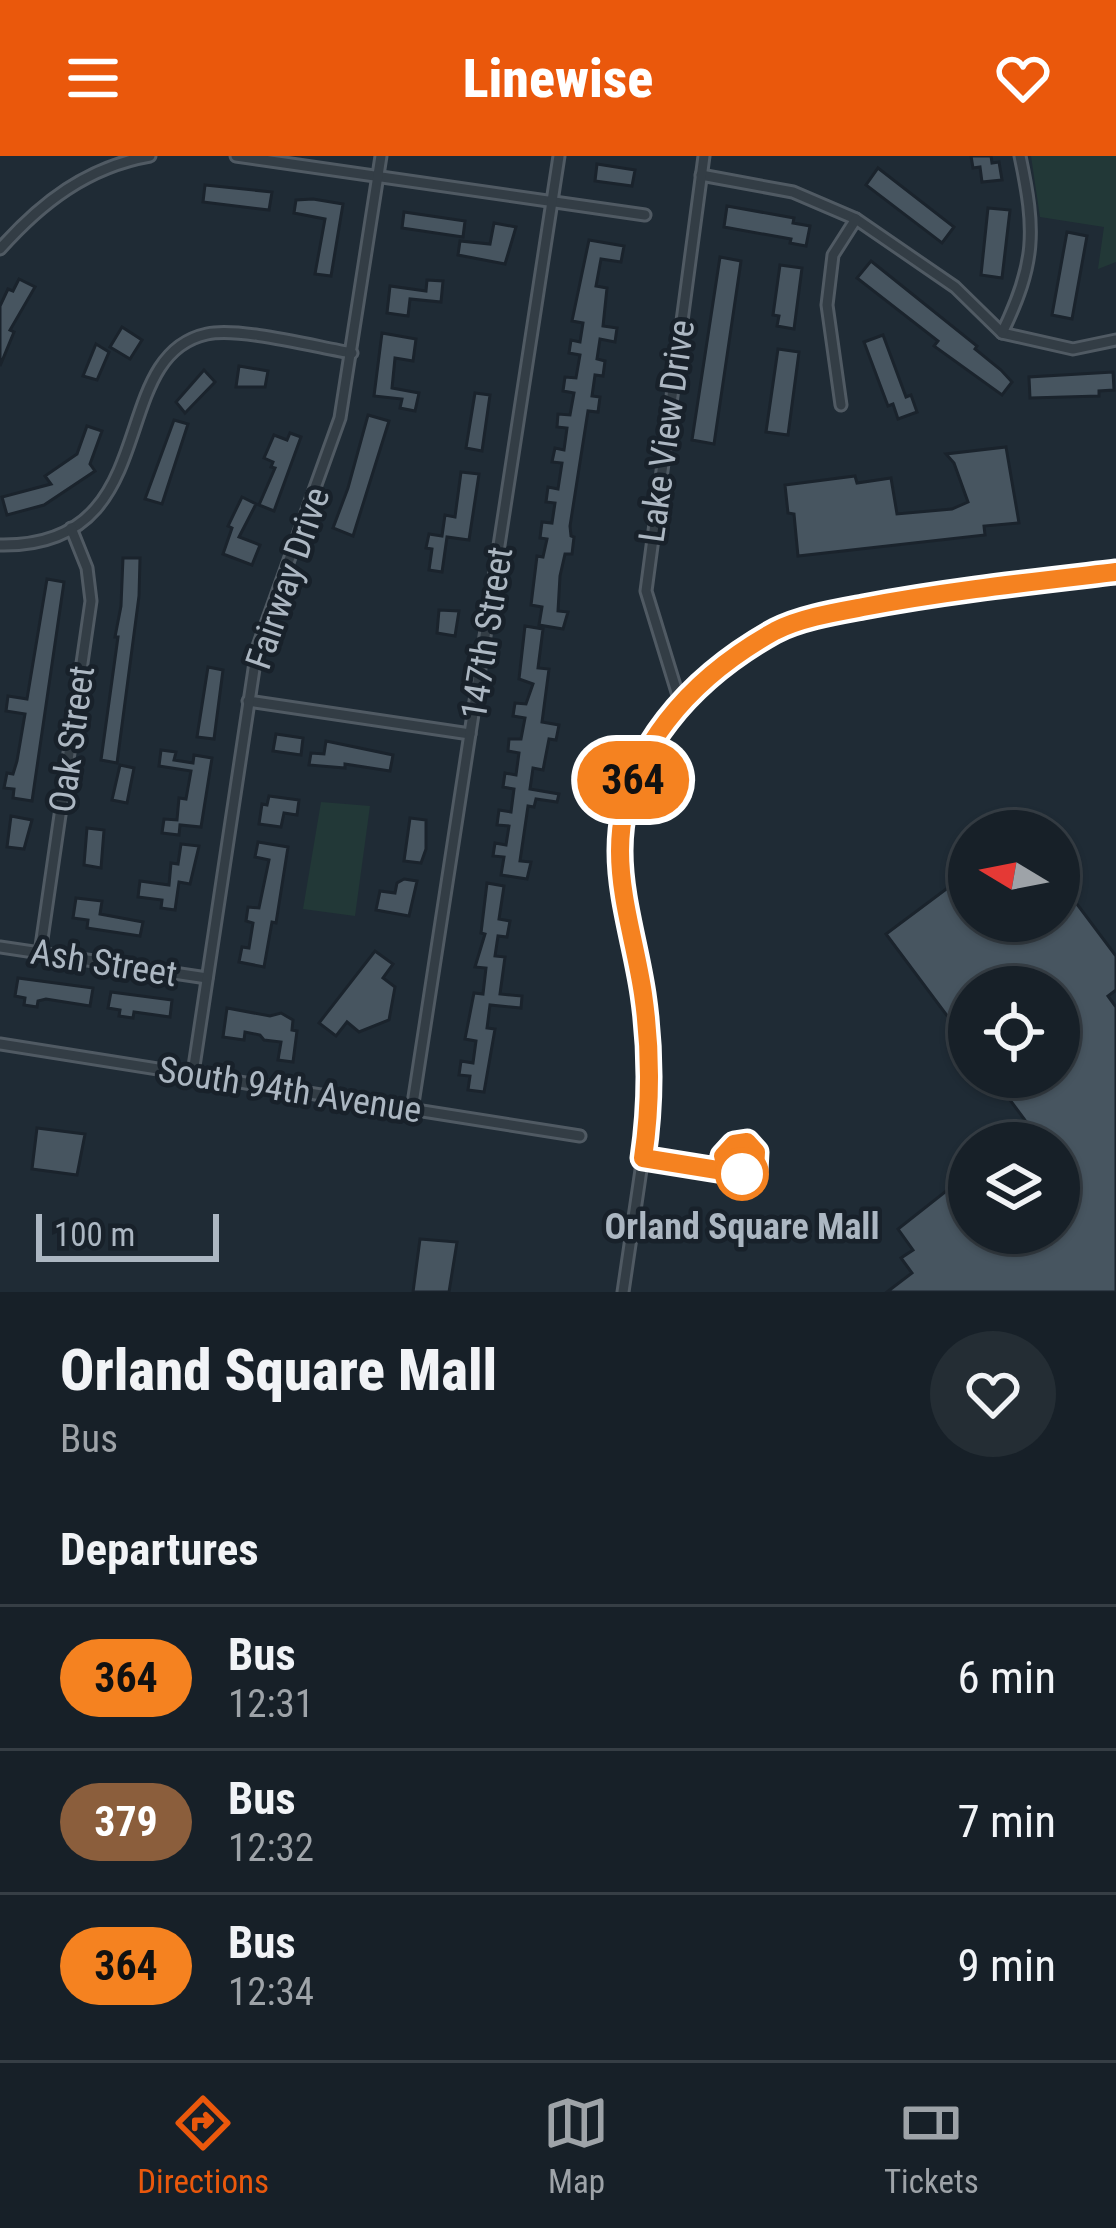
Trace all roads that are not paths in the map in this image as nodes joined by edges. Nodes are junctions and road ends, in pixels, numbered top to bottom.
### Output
1 (150, 156) edge
2 (236, 156) edge
3 (382, 156) edge
4 (559, 156) edge
5 (704, 156) edge
6 (1020, 156) edge
7 (701, 175) junction
8 (378, 177) junction
9 (552, 202) junction
10 (645, 215) dead end
11 (856, 219) junction
12 (0, 249) edge
13 (1002, 333) junction
14 (1116, 340) edge
15 (352, 353) junction
16 (841, 405) dead end
17 (71, 528) junction
18 (0, 545) edge
19 (1116, 572) edge
20 (248, 701) junction
21 (680, 702) junction
22 (470, 734) junction
23 (0, 947) edge
24 (40, 953) junction
25 (207, 978) junction
26 (0, 1043) edge
27 (193, 1073) junction
28 (412, 1110) junction
29 (580, 1136) dead end
30 (623, 1292) edge

1 - 12 street
2 - 8 street
3 - 8 street, Fairway Drive
4 - 9 street, 147th Street
5 - 7 street, Lake View Drive
6 - 13 street
7 - 11 street
7 - 21 street, Lake View Drive
8 - 9 street
8 - 15 street, Fairway Drive
9 - 10 street
9 - 22 street, 147th Street
11 - 13 street
11 - 16 street
13 - 14 street
15 - 17 street
15 - 20 street, Fairway Drive
17 - 18 street
17 - 24 street, Oak Street
19 - 21 street
20 - 22 street
20 - 25 street, Fairway Drive
21 - 30 street
22 - 28 street, 147th Street
23 - 24 street, Ash Street
24 - 25 street, Ash Street
25 - 27 street, Fairway Drive
26 - 27 street, South 94th Avenue
27 - 28 street, South 94th Avenue
28 - 29 street, South 94th Avenue

